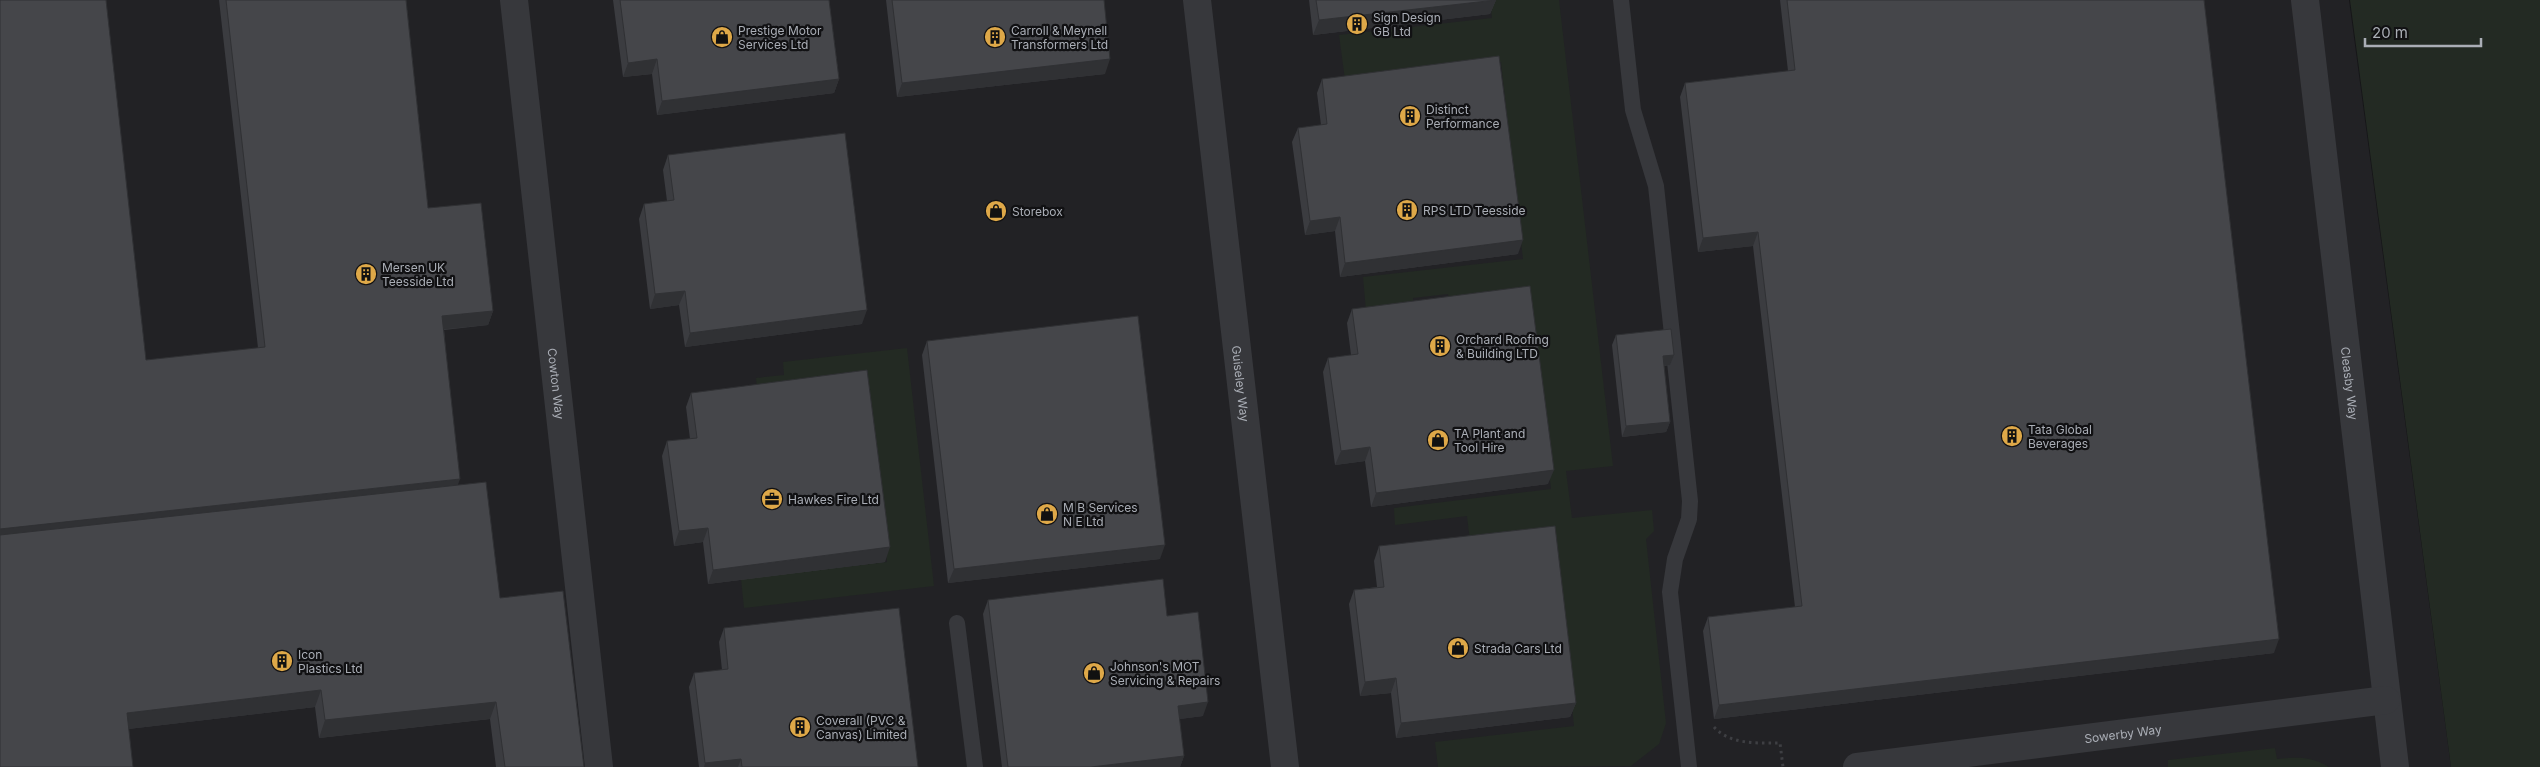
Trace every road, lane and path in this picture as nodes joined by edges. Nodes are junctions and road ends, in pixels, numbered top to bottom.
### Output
1 (514, 0) edge
2 (1197, 0) edge
3 (1621, 0) edge
4 (2305, 0) edge
5 (957, 623) dead end
6 (2386, 700) junction
7 (1712, 725) dead end
8 (599, 767) edge
9 (974, 767) edge
10 (1285, 767) edge
11 (1689, 767) edge
12 (1783, 767) edge
13 (1864, 767) edge
14 (2395, 767) edge

1 - 8 street, Cowton Way
2 - 10 street, Guiseley Way
3 - 11 lane
4 - 6 street, Cleasby Way
5 - 9 lane
6 - 13 street, Sowerby Way
6 - 14 street, Cleasby Way
7 - 12 path

